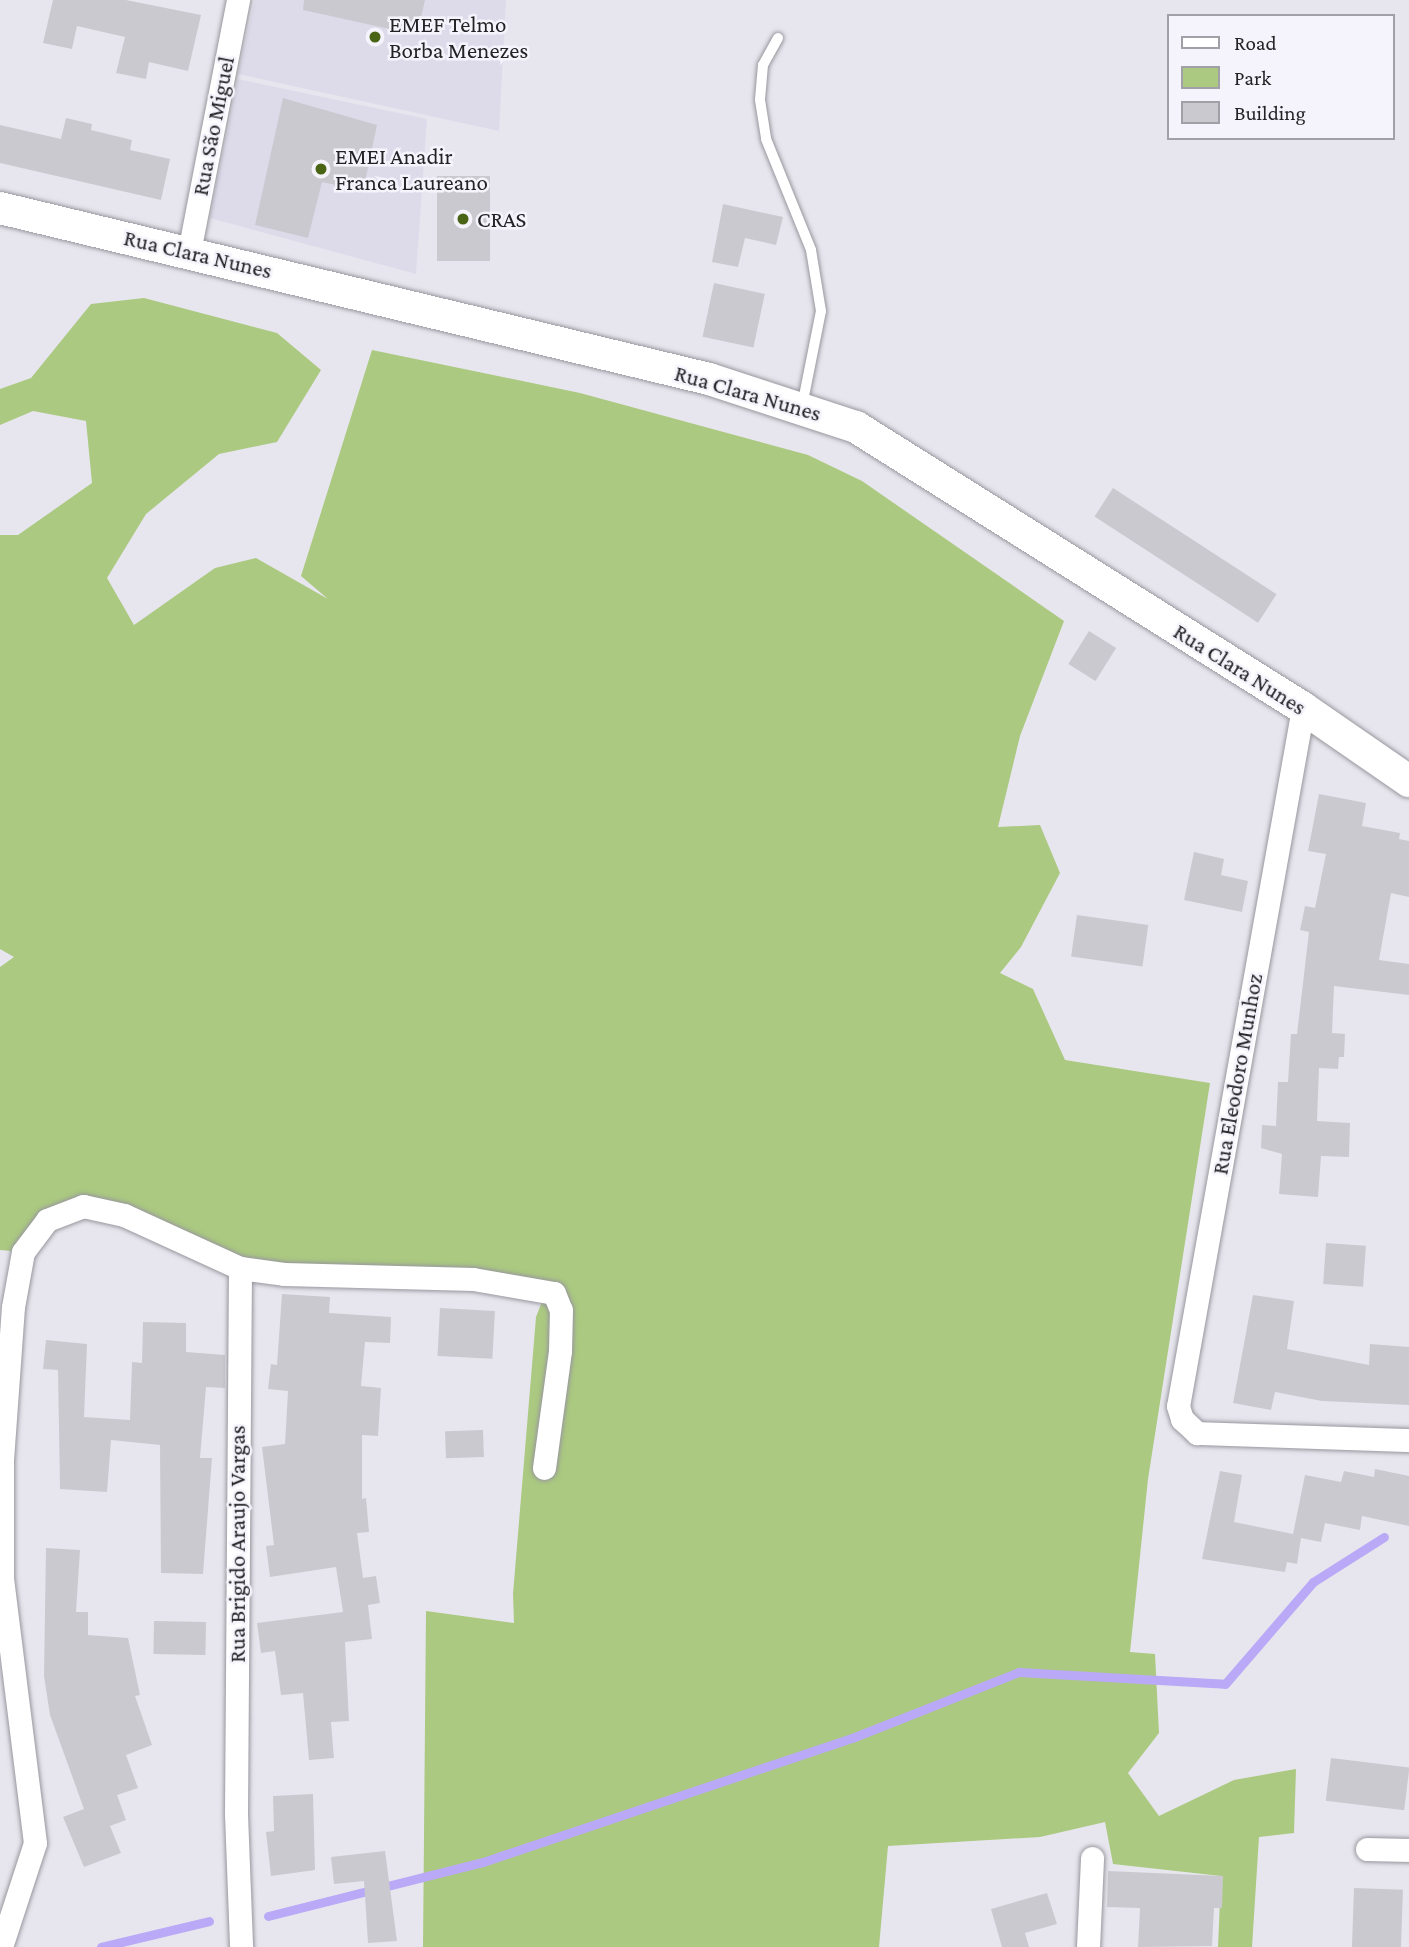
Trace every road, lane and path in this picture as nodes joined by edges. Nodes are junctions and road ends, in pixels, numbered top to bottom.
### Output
1 (238, 0) edge
2 (778, 38) dead end
3 (0, 208) edge
4 (189, 252) junction
5 (803, 406) junction
6 (1303, 708) junction
7 (1409, 781) edge
8 (240, 1268) junction
9 (1409, 1440) edge
10 (544, 1468) dead end
11 (1367, 1849) dead end
12 (1409, 1850) edge
13 (1092, 1858) dead end
14 (1, 1947) edge
15 (241, 1947) edge
16 (1088, 1947) edge

1 - 4 street, Rua São Miguel
2 - 5 lane
3 - 4 street, Rua Clara Nunes
4 - 5 street, Rua Clara Nunes
5 - 6 street, Rua Clara Nunes
6 - 7 street, Rua Clara Nunes
6 - 9 street, Rua Eleodoro Munhoz
8 - 10 street
8 - 14 street
8 - 15 street, Rua Brigido Araujo Vargas
11 - 12 street
13 - 16 street

